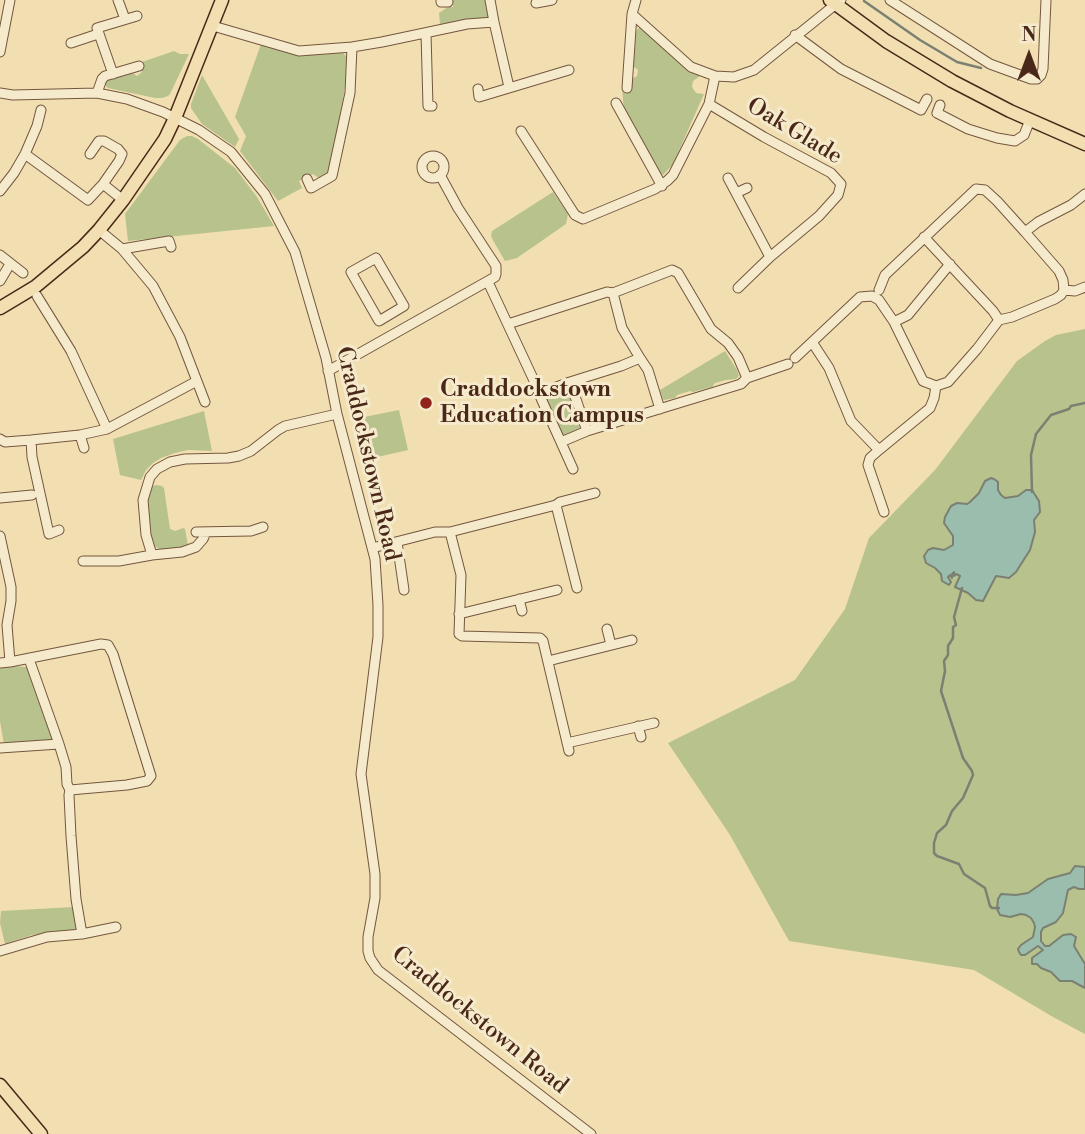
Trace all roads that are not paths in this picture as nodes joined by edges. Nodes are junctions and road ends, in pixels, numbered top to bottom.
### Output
1 (10, 0) edge
2 (118, 0) edge
3 (222, 0) edge
4 (490, 0) edge
5 (552, 0) edge
6 (636, 0) edge
7 (890, 0) edge
8 (1046, 0) edge
9 (836, 2) edge
10 (536, 3) dead end
11 (632, 14) junction
12 (137, 16) dead end
13 (125, 19) junction
14 (494, 22) junction
15 (213, 26) junction
16 (426, 33) junction
17 (98, 34) junction
18 (795, 36) junction
19 (71, 43) dead end
20 (352, 47) junction
21 (0, 52) edge
22 (139, 66) dead end
23 (569, 70) dead end
24 (113, 74) junction
25 (715, 76) junction
26 (509, 87) junction
27 (627, 88) dead end
28 (478, 89) dead end
29 (0, 93) edge
30 (97, 93) junction
31 (926, 99) dead end
32 (616, 103) dead end
33 (709, 104) junction
34 (940, 105) dead end
35 (432, 106) dead end
36 (41, 110) dead end
37 (175, 118) junction
38 (1030, 120) junction
39 (521, 131) dead end
40 (1085, 144) edge
41 (25, 154) junction
42 (90, 154) dead end
43 (440, 175) dead end
44 (728, 178) dead end
45 (307, 179) dead end
46 (103, 184) junction
47 (662, 186) junction
48 (747, 188) dead end
49 (0, 191) edge
50 (736, 193) junction
51 (1085, 194) edge
52 (123, 200) junction
53 (99, 230) junction
54 (1024, 232) junction
55 (924, 237) junction
56 (170, 244) dead end
57 (122, 249) junction
58 (0, 255) edge
59 (770, 257) junction
60 (10, 264) junction
61 (950, 264) junction
62 (23, 273) dead end
63 (0, 281) edge
64 (488, 282) junction
65 (737, 288) dead end
66 (1085, 288) edge
67 (1064, 289) junction
68 (879, 290) dead end
69 (613, 293) junction
70 (37, 296) dead end
71 (0, 308) edge
72 (391, 314) junction
73 (999, 320) junction
74 (894, 322) junction
75 (508, 324) junction
76 (401, 331) junction
77 (812, 342) junction
78 (640, 358) junction
79 (328, 371) junction
80 (747, 378) junction
81 (197, 381) junction
82 (570, 382) junction
83 (936, 386) junction
84 (541, 391) junction
85 (205, 402) dead end
86 (660, 409) junction
87 (337, 414) junction
88 (107, 429) junction
89 (587, 431) junction
90 (80, 435) junction
91 (0, 439) edge
92 (31, 440) junction
93 (561, 442) junction
94 (84, 448) dead end
95 (878, 450) junction
96 (573, 468) dead end
97 (595, 493) dead end
98 (32, 495) dead end
99 (0, 498) edge
100 (556, 505) junction
101 (884, 512) dead end
102 (263, 527) dead end
103 (59, 530) dead end
104 (450, 532) junction
105 (0, 536) edge
106 (397, 542) junction
107 (372, 548) junction
108 (152, 555) junction
109 (83, 561) dead end
110 (577, 588) dead end
111 (404, 590) dead end
112 (557, 590) dead end
113 (519, 599) junction
114 (522, 611) dead end
115 (459, 614) junction
116 (607, 629) dead end
117 (632, 640) dead end
118 (611, 645) junction
119 (29, 659) junction
120 (548, 661) junction
121 (5, 662) edge
122 (654, 723) dead end
123 (638, 726) junction
124 (641, 737) dead end
125 (59, 744) junction
126 (0, 748) edge
127 (70, 790) junction
128 (116, 928) dead end
129 (82, 934) junction
130 (0, 950) edge
131 (0, 1085) edge
132 (41, 1134) edge
133 (590, 1134) edge

1 - 21 street
2 - 13 street
3 - 15 main road
4 - 14 street
5 - 10 street
6 - 11 street
7 - 8 street
9 - 18 street, Oak Glade
9 - 38 main road
11 - 25 street
11 - 27 street
12 - 13 street
13 - 17 street
14 - 16 street
14 - 26 street
15 - 20 street
15 - 37 main road
16 - 20 street
16 - 35 street
17 - 19 street
17 - 24 street
18 - 25 street, Oak Glade
18 - 31 street
20 - 45 street
22 - 24 street
23 - 26 street
24 - 30 street
25 - 33 street
26 - 28 street
29 - 30 street, Craddockstown Road
30 - 37 street, Craddockstown Road
32 - 47 street
33 - 47 street
33 - 59 street, Oak Glade
34 - 38 street
36 - 41 street
37 - 52 main road
37 - 79 street, Craddockstown Road
38 - 40 main road
39 - 47 street
41 - 46 street
41 - 49 street
42 - 46 street
43 - 64 street
44 - 50 street
46 - 52 street
48 - 50 street
50 - 59 street
51 - 54 street
52 - 53 main road
53 - 57 street
53 - 71 main road
54 - 55 street
54 - 67 street
55 - 61 street
55 - 68 street
56 - 57 street
57 - 81 street
58 - 60 street
59 - 65 street, Oak Glade
60 - 62 street
60 - 63 street
61 - 73 street
61 - 74 street
64 - 75 street
64 - 76 street
66 - 67 street
67 - 73 street
69 - 75 street
69 - 78 street
69 - 80 street
70 - 88 street
72 - 72 street
72 - 76 street
73 - 83 street
74 - 77 street
74 - 83 street
75 - 84 street
76 - 79 street
77 - 80 street
77 - 95 street
78 - 82 street
78 - 86 street
79 - 87 street, Craddockstown Road
80 - 86 street
81 - 85 street
81 - 88 street
82 - 84 street
82 - 89 street
83 - 95 street
84 - 93 street
86 - 89 street
87 - 107 street, Craddockstown Road
87 - 108 street
88 - 90 street
89 - 93 street
90 - 92 street
90 - 94 street
91 - 92 street
92 - 103 street
93 - 96 street
95 - 101 street
97 - 100 street
98 - 99 street
100 - 104 street
100 - 110 street
102 - 108 street
104 - 106 street
104 - 115 street
105 - 121 street
106 - 107 street
106 - 111 street
107 - 133 street, Craddockstown Road
108 - 109 street
112 - 113 street
113 - 114 street
113 - 115 street
115 - 120 street
116 - 118 street
117 - 118 street
118 - 120 street
119 - 121 street
119 - 125 street
119 - 127 street
120 - 123 street
122 - 123 street
123 - 124 street
125 - 126 street
125 - 127 street
127 - 129 street
128 - 129 street
129 - 130 street
131 - 132 main road

